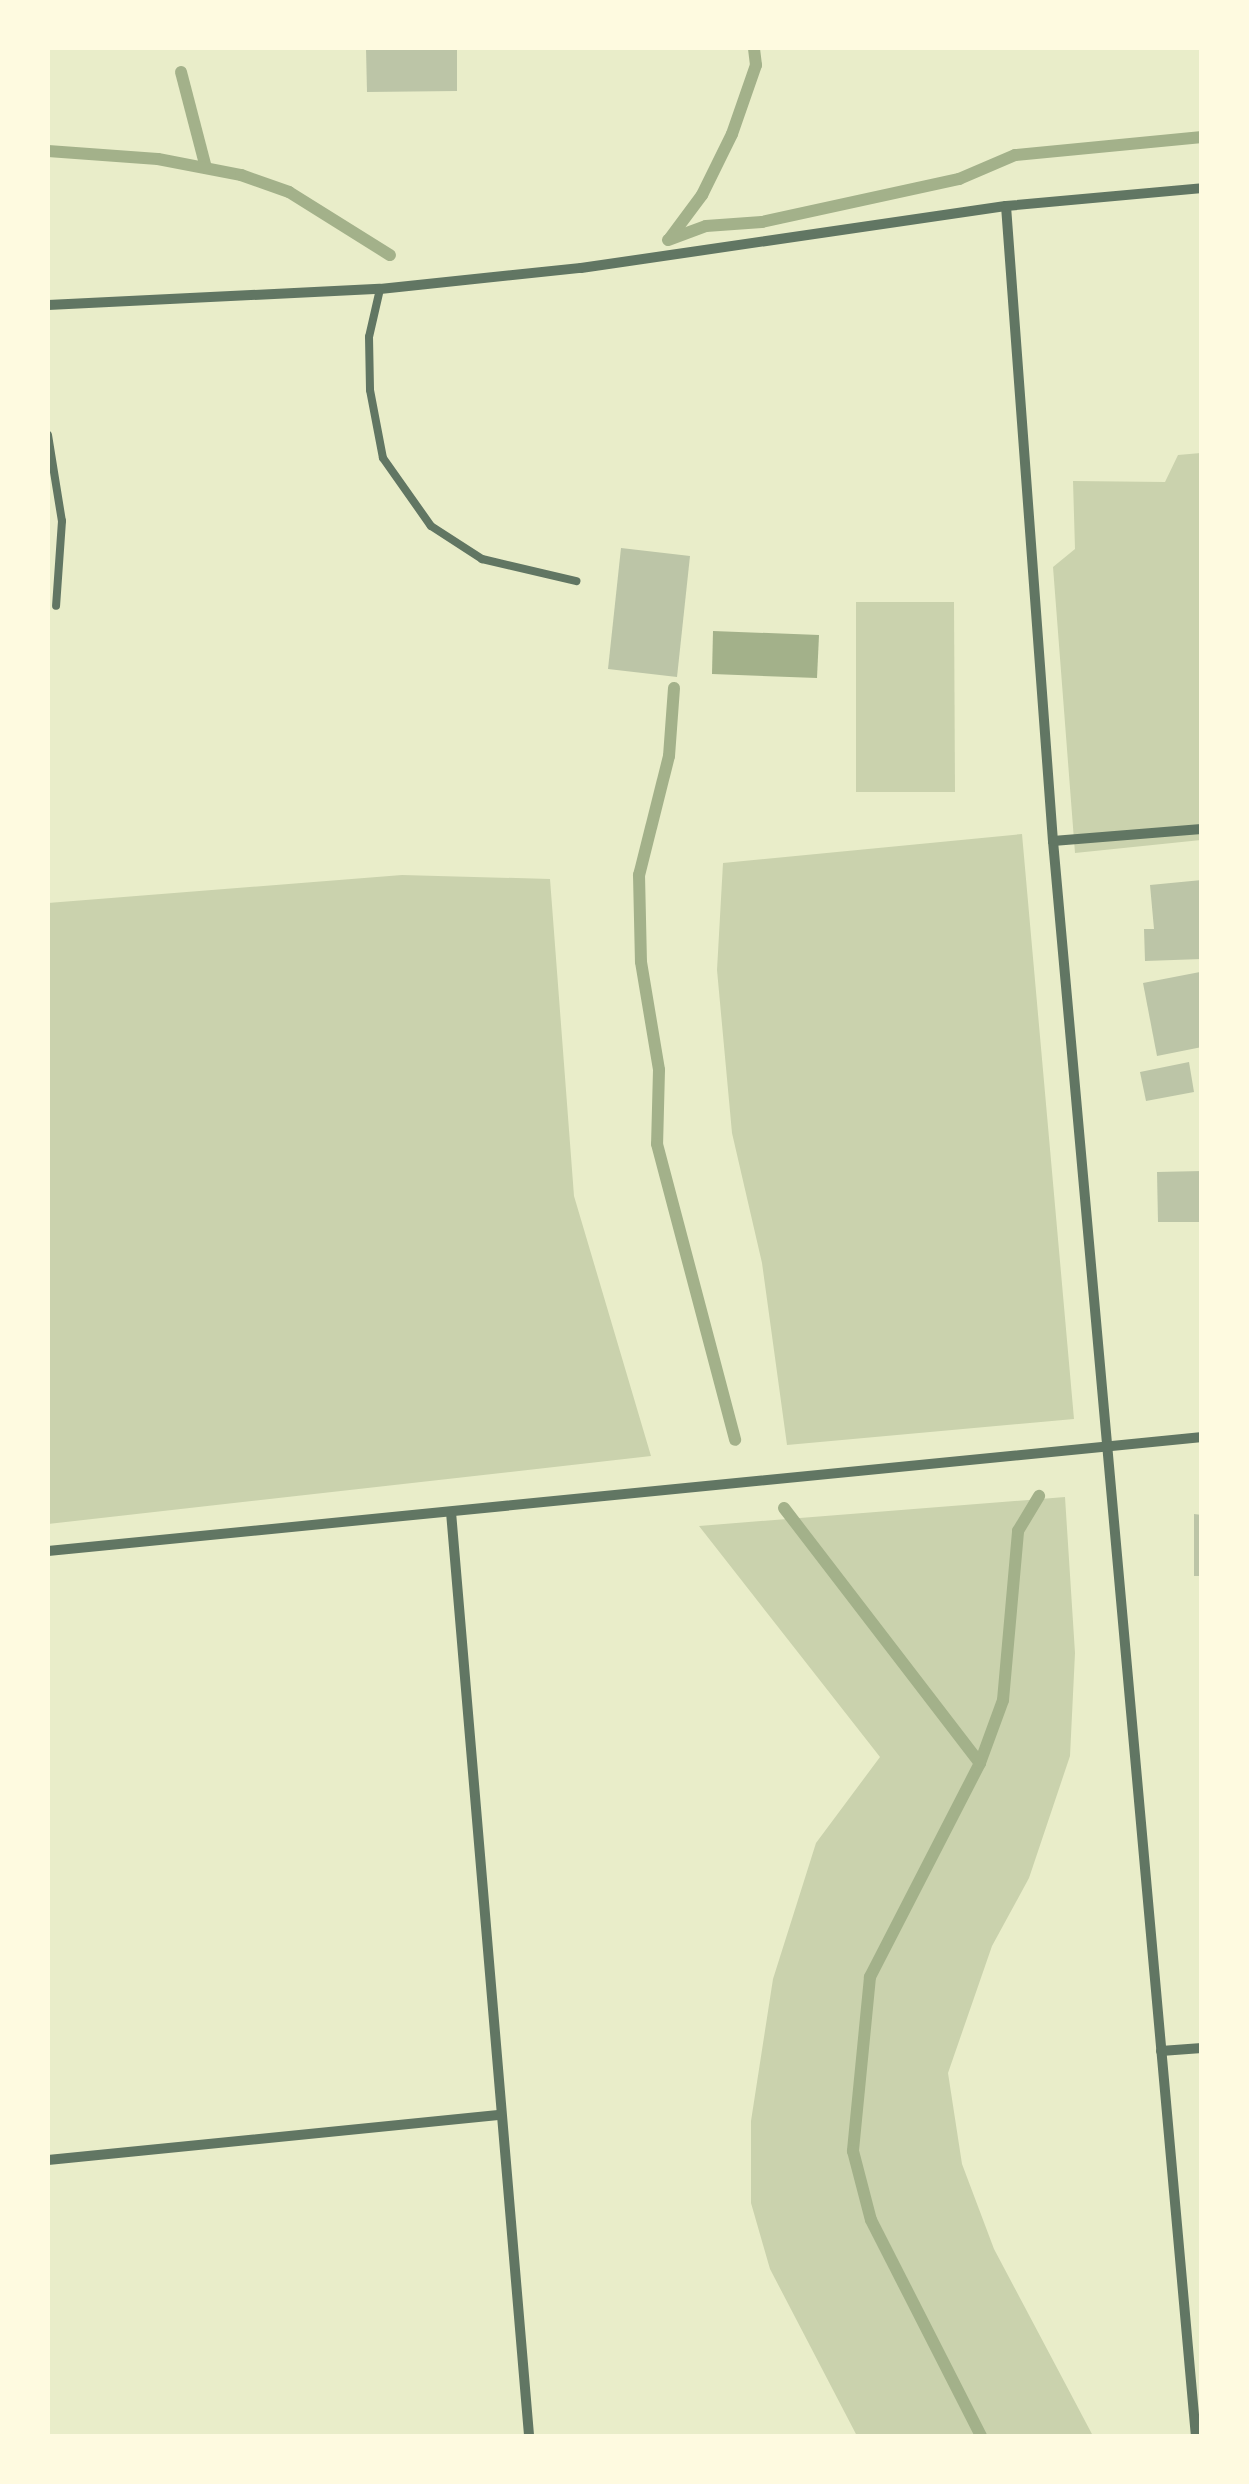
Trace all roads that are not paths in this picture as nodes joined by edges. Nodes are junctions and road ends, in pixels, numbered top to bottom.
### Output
1 (1202, 188) edge
2 (1006, 206) junction
3 (380, 289) junction
4 (48, 306) edge
5 (48, 434) edge
6 (576, 581) dead end
7 (56, 606) dead end
8 (1202, 828) edge
9 (1052, 841) junction
10 (1202, 1437) edge
11 (1108, 1444) junction
12 (451, 1512) junction
13 (48, 1551) edge
14 (1202, 2048) edge
15 (1161, 2051) junction
16 (502, 2115) junction
17 (48, 2160) edge
18 (529, 2436) edge
19 (1196, 2436) edge

1 - 2 street
2 - 3 street
2 - 9 street
3 - 4 street
3 - 6 lane
5 - 7 lane
8 - 9 street
9 - 11 street
10 - 11 street
11 - 12 street
11 - 15 street
12 - 13 street
12 - 16 street
14 - 15 street
15 - 19 street
16 - 17 street
16 - 18 street

